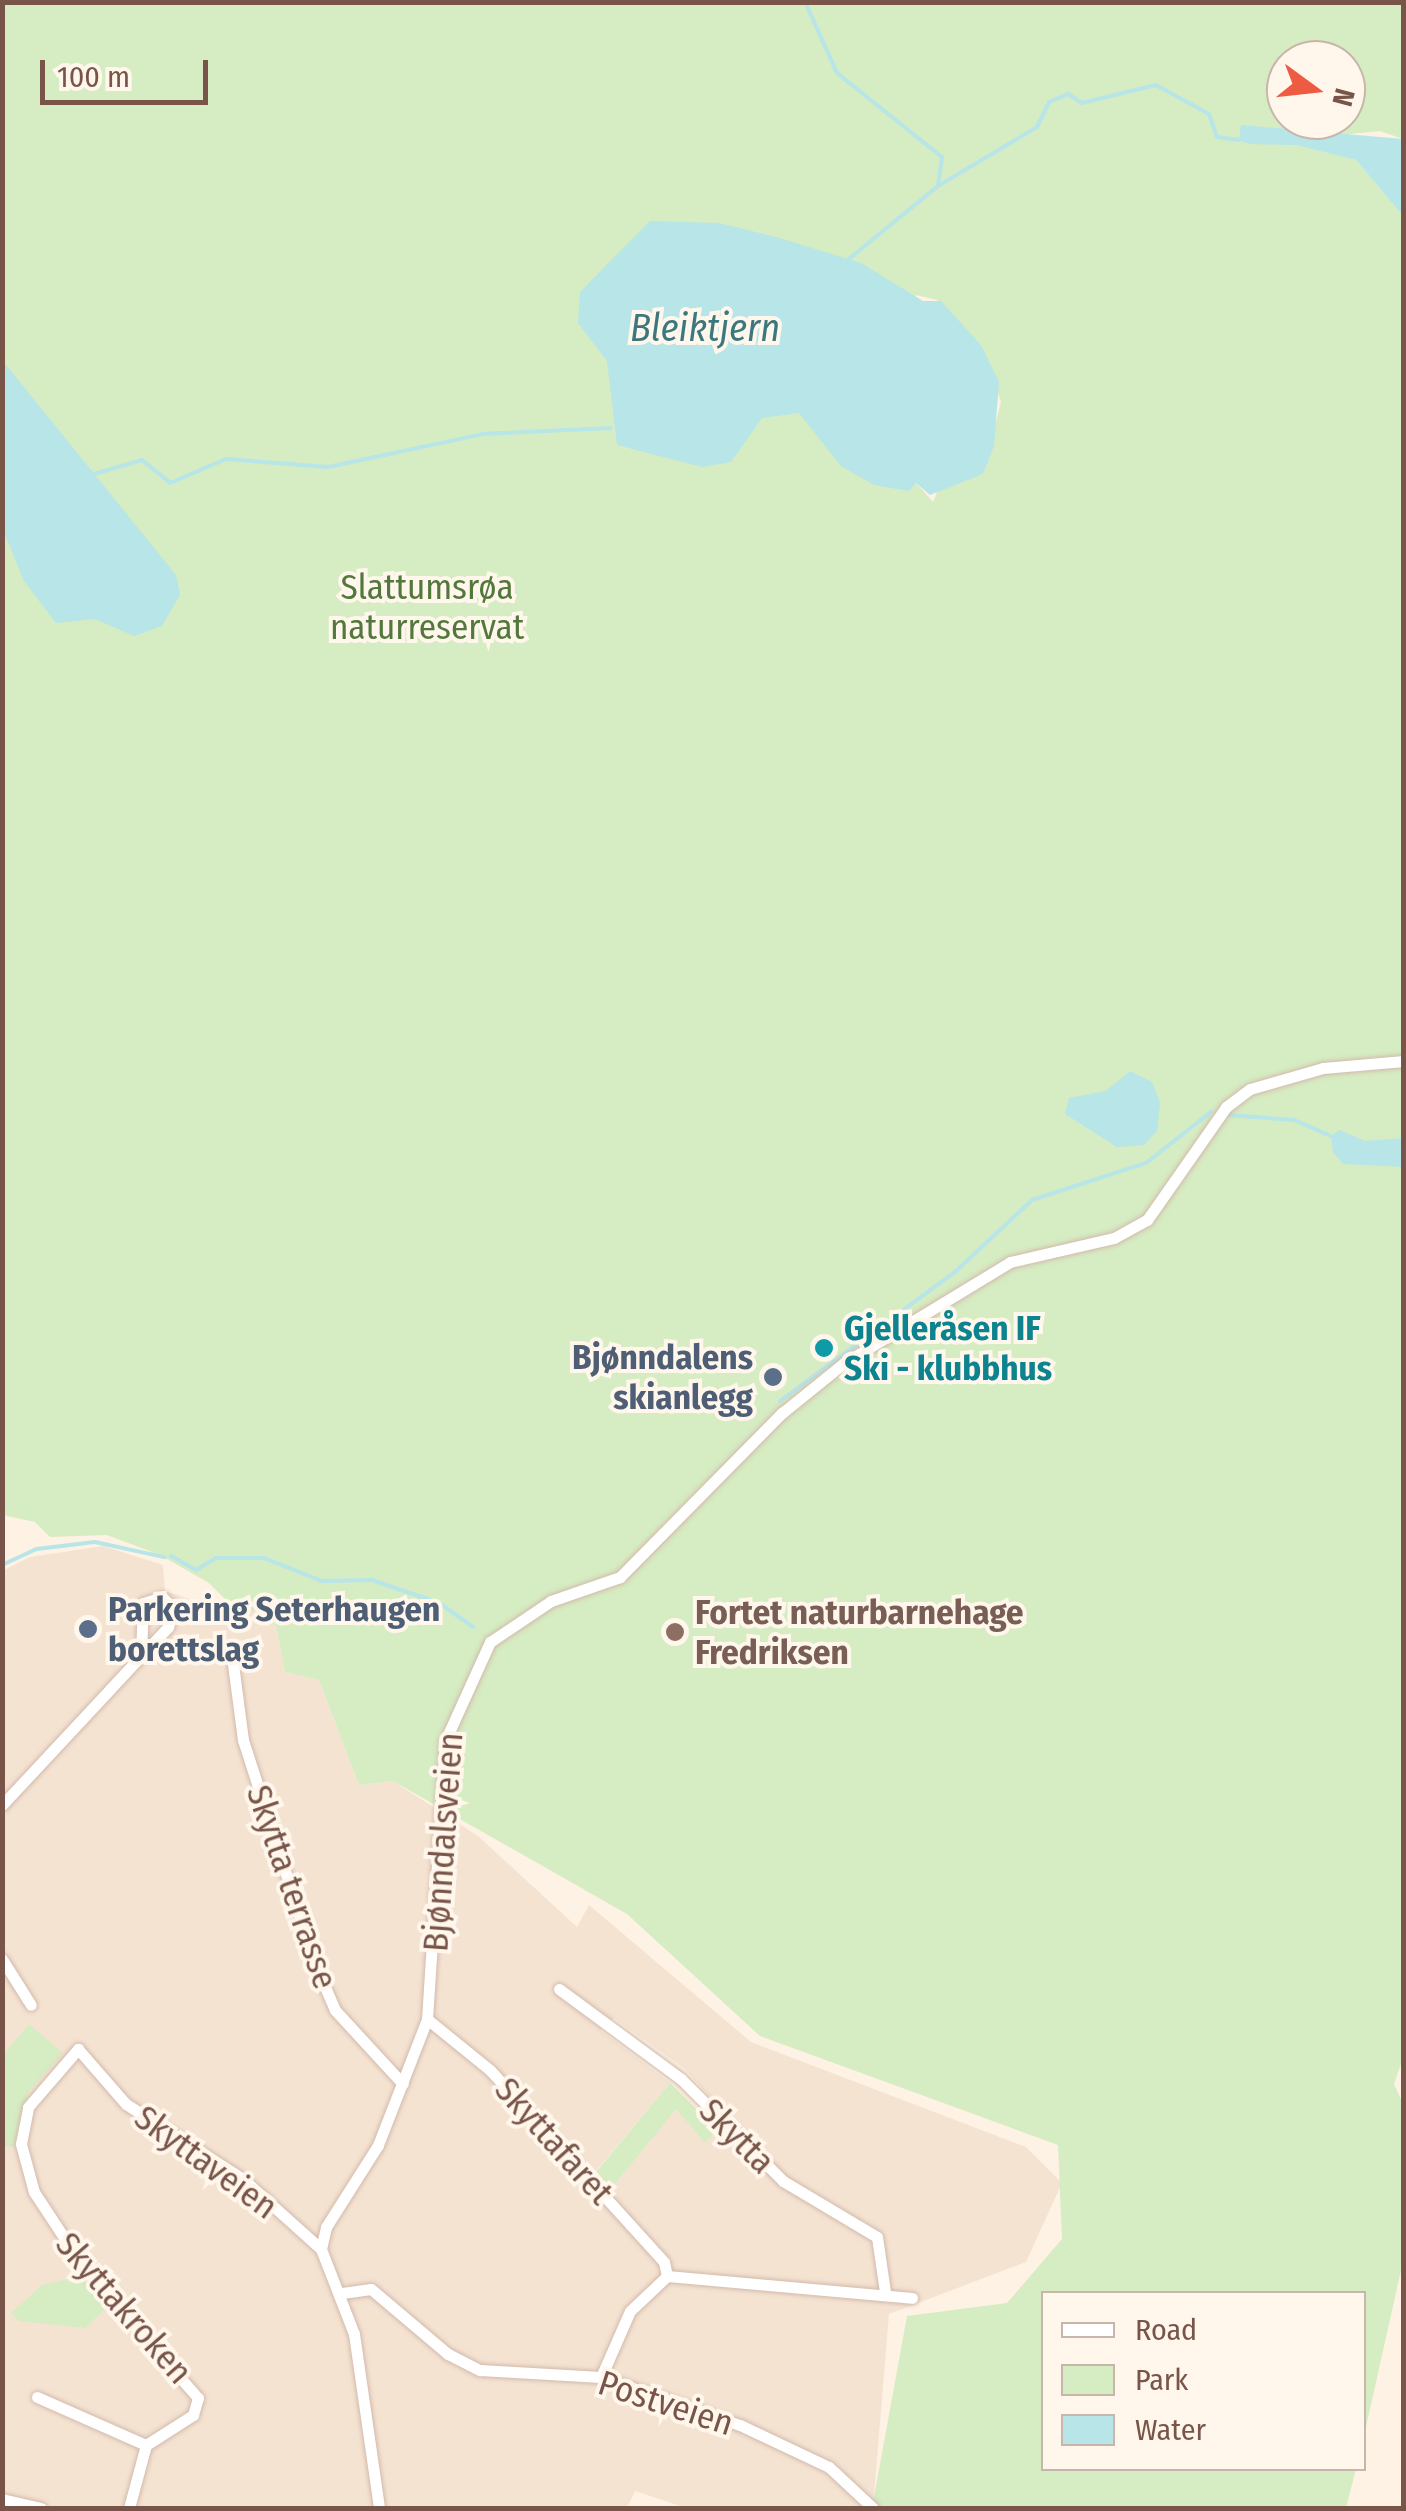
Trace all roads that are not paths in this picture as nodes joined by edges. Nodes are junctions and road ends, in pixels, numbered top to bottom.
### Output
1 (1404, 1061) edge
2 (141, 1656) junction
3 (233, 1664) dead end
4 (2, 1806) edge
5 (2, 1960) edge
6 (559, 1990) dead end
7 (31, 2005) dead end
8 (428, 2019) junction
9 (78, 2049) joint
10 (403, 2084) junction
11 (321, 2249) junction
12 (667, 2276) junction
13 (885, 2292) junction
14 (342, 2293) junction
15 (912, 2298) dead end
16 (601, 2377) junction
17 (37, 2397) dead end
18 (146, 2445) junction
19 (2, 2498) edge
20 (41, 2508) edge
21 (130, 2508) edge
22 (379, 2508) edge
23 (873, 2508) edge

1 - 8 street, Bjønndalsveien
2 - 2 street
2 - 4 street
3 - 10 street, Skytta terrasse
5 - 7 street
6 - 13 street, Skytta
8 - 10 street, Bjønndalsveien
8 - 12 street, Skyttafaret
9 - 11 street, Skyttaveien
9 - 18 street, Skyttakroken
10 - 11 street, Bjønndalsveien
11 - 14 street, Skyttaveien
12 - 13 street
12 - 16 street
13 - 15 street
14 - 16 street, Postveien
14 - 22 street, Skyttaveien
16 - 23 street, Postveien
17 - 18 street
18 - 21 street
19 - 20 street

